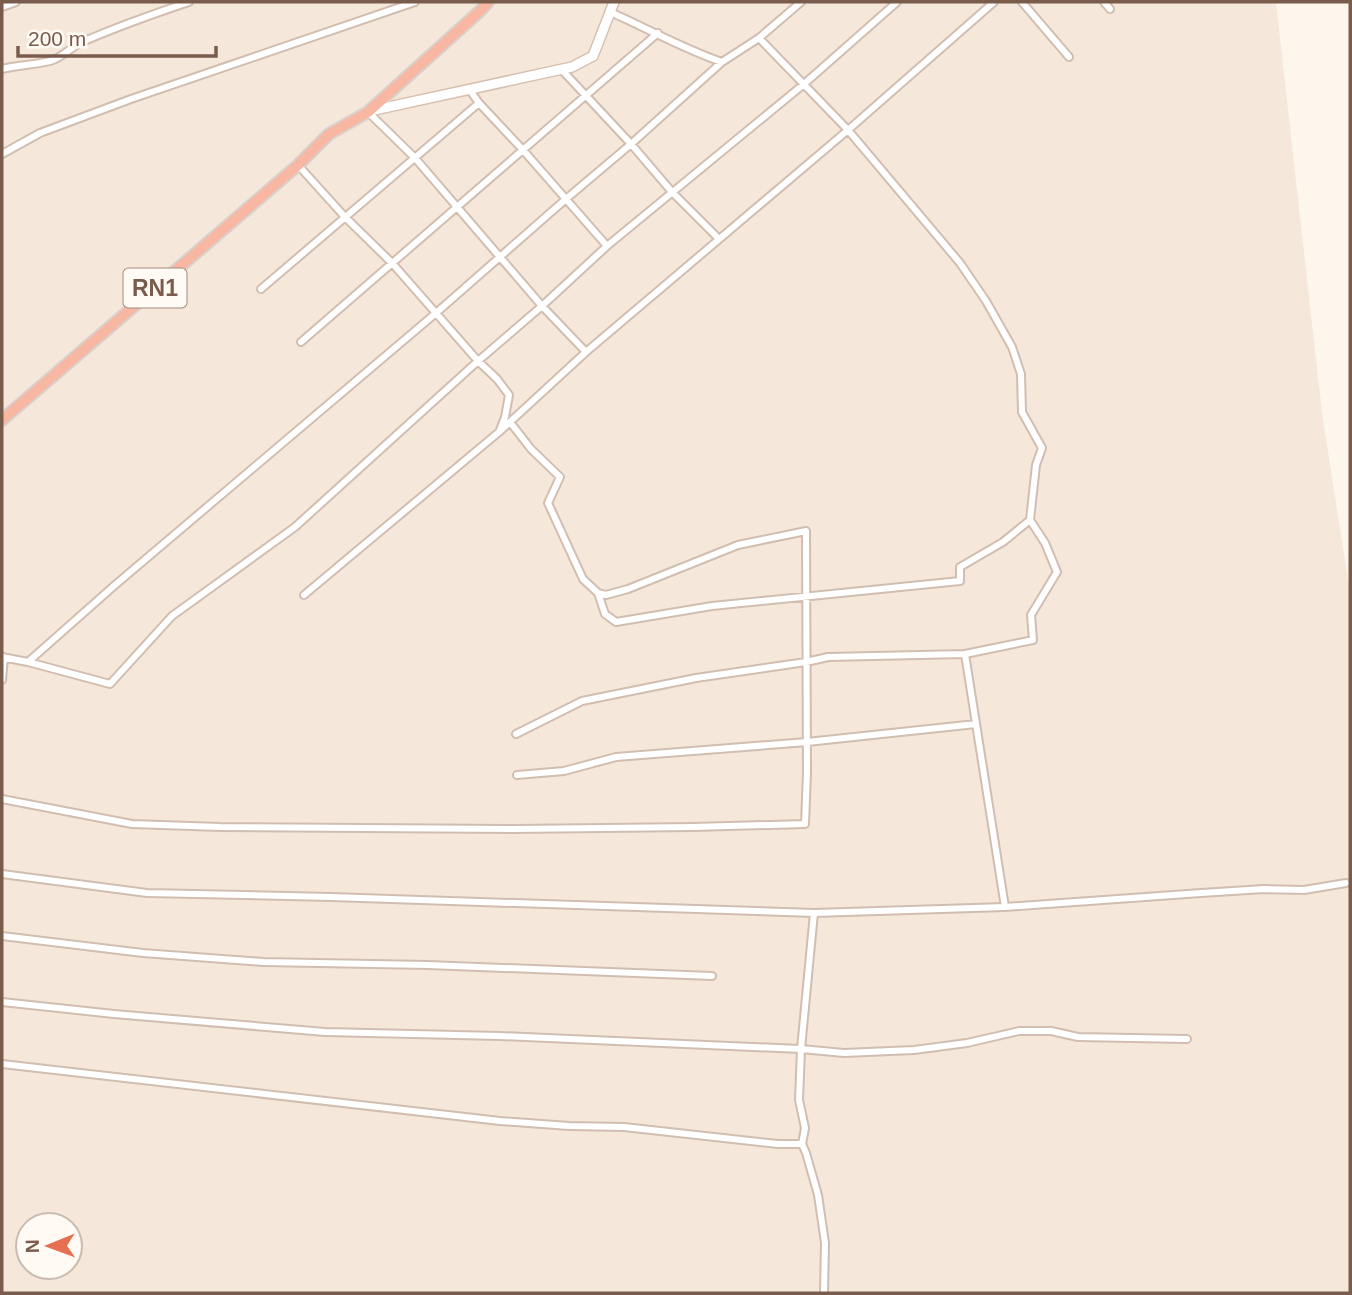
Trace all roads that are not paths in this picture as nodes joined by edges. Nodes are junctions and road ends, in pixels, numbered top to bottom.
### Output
1 (16, 2) edge
2 (189, 2) edge
3 (415, 2) edge
4 (488, 2) edge
5 (614, 2) edge
6 (801, 2) edge
7 (897, 2) edge
8 (994, 2) edge
9 (1022, 2) edge
10 (1104, 2) edge
11 (2, 7) edge
12 (1110, 9) dead end
13 (610, 12) junction
14 (658, 33) junction
15 (759, 38) junction
16 (1069, 57) dead end
17 (722, 62) junction
18 (2, 69) edge
19 (561, 69) junction
20 (804, 84) junction
21 (469, 89) junction
22 (585, 96) junction
23 (479, 103) junction
24 (368, 112) junction
25 (848, 130) junction
26 (631, 144) junction
27 (523, 150) junction
28 (2, 154) edge
29 (415, 158) junction
30 (298, 165) junction
31 (672, 192) junction
32 (566, 198) junction
33 (458, 207) junction
34 (345, 217) junction
35 (719, 239) junction
36 (607, 246) junction
37 (500, 257) junction
38 (392, 263) junction
39 (261, 289) dead end
40 (542, 306) junction
41 (436, 313) junction
42 (301, 342) dead end
43 (586, 352) junction
44 (478, 361) junction
45 (2, 420) edge
46 (510, 422) junction
47 (499, 432) junction
48 (1030, 520) junction
49 (598, 593) junction
50 (304, 595) dead end
51 (806, 596) junction
52 (965, 654) junction
53 (3, 657) edge
54 (28, 662) junction
55 (806, 662) junction
56 (2, 680) edge
57 (976, 724) junction
58 (516, 734) dead end
59 (807, 741) junction
60 (517, 775) dead end
61 (2, 799) edge
62 (2, 874) edge
63 (1346, 883) dead end
64 (1006, 907) junction
65 (814, 913) junction
66 (2, 936) edge
67 (712, 976) dead end
68 (2, 1002) edge
69 (1187, 1039) dead end
70 (801, 1049) junction
71 (2, 1064) edge
72 (802, 1144) junction
73 (824, 1293) edge

1 - 11 street
2 - 18 street
3 - 28 street
4 - 24 highway, RN1
5 - 13 street
6 - 15 street
7 - 20 street
8 - 25 street
9 - 16 street
10 - 12 street
13 - 14 street
13 - 19 street
14 - 17 street
14 - 22 street
15 - 17 street
15 - 20 street
17 - 26 street
19 - 21 street
19 - 22 street
20 - 25 street
20 - 31 street
21 - 23 street
21 - 24 street
22 - 26 street
22 - 27 street
23 - 27 street
23 - 29 street
24 - 29 street
24 - 30 highway, RN1
25 - 35 street
25 - 48 street
26 - 31 street
26 - 32 street
27 - 32 street
27 - 33 street
29 - 33 street
29 - 34 street
30 - 34 street
30 - 45 highway, RN1
31 - 35 street
31 - 36 street
32 - 36 street
32 - 37 street
33 - 37 street
33 - 38 street
34 - 38 street
34 - 39 street
35 - 43 street
36 - 40 street
37 - 40 street
37 - 41 street
38 - 41 street
38 - 42 street
40 - 43 street
40 - 44 street
41 - 44 street
41 - 54 street
43 - 46 street
44 - 47 street
44 - 54 street
46 - 47 street
46 - 49 street
47 - 50 street
48 - 51 street
48 - 52 street
49 - 51 street
49 - 51 street
51 - 55 street
52 - 55 street
52 - 57 street
53 - 54 street
53 - 56 street
55 - 58 street
55 - 59 street
57 - 59 street
57 - 64 street
59 - 60 street
59 - 61 street
62 - 65 street
63 - 64 street
64 - 65 street
65 - 70 street
66 - 67 street
68 - 70 street
69 - 70 street
70 - 72 street
71 - 72 street
72 - 73 street

